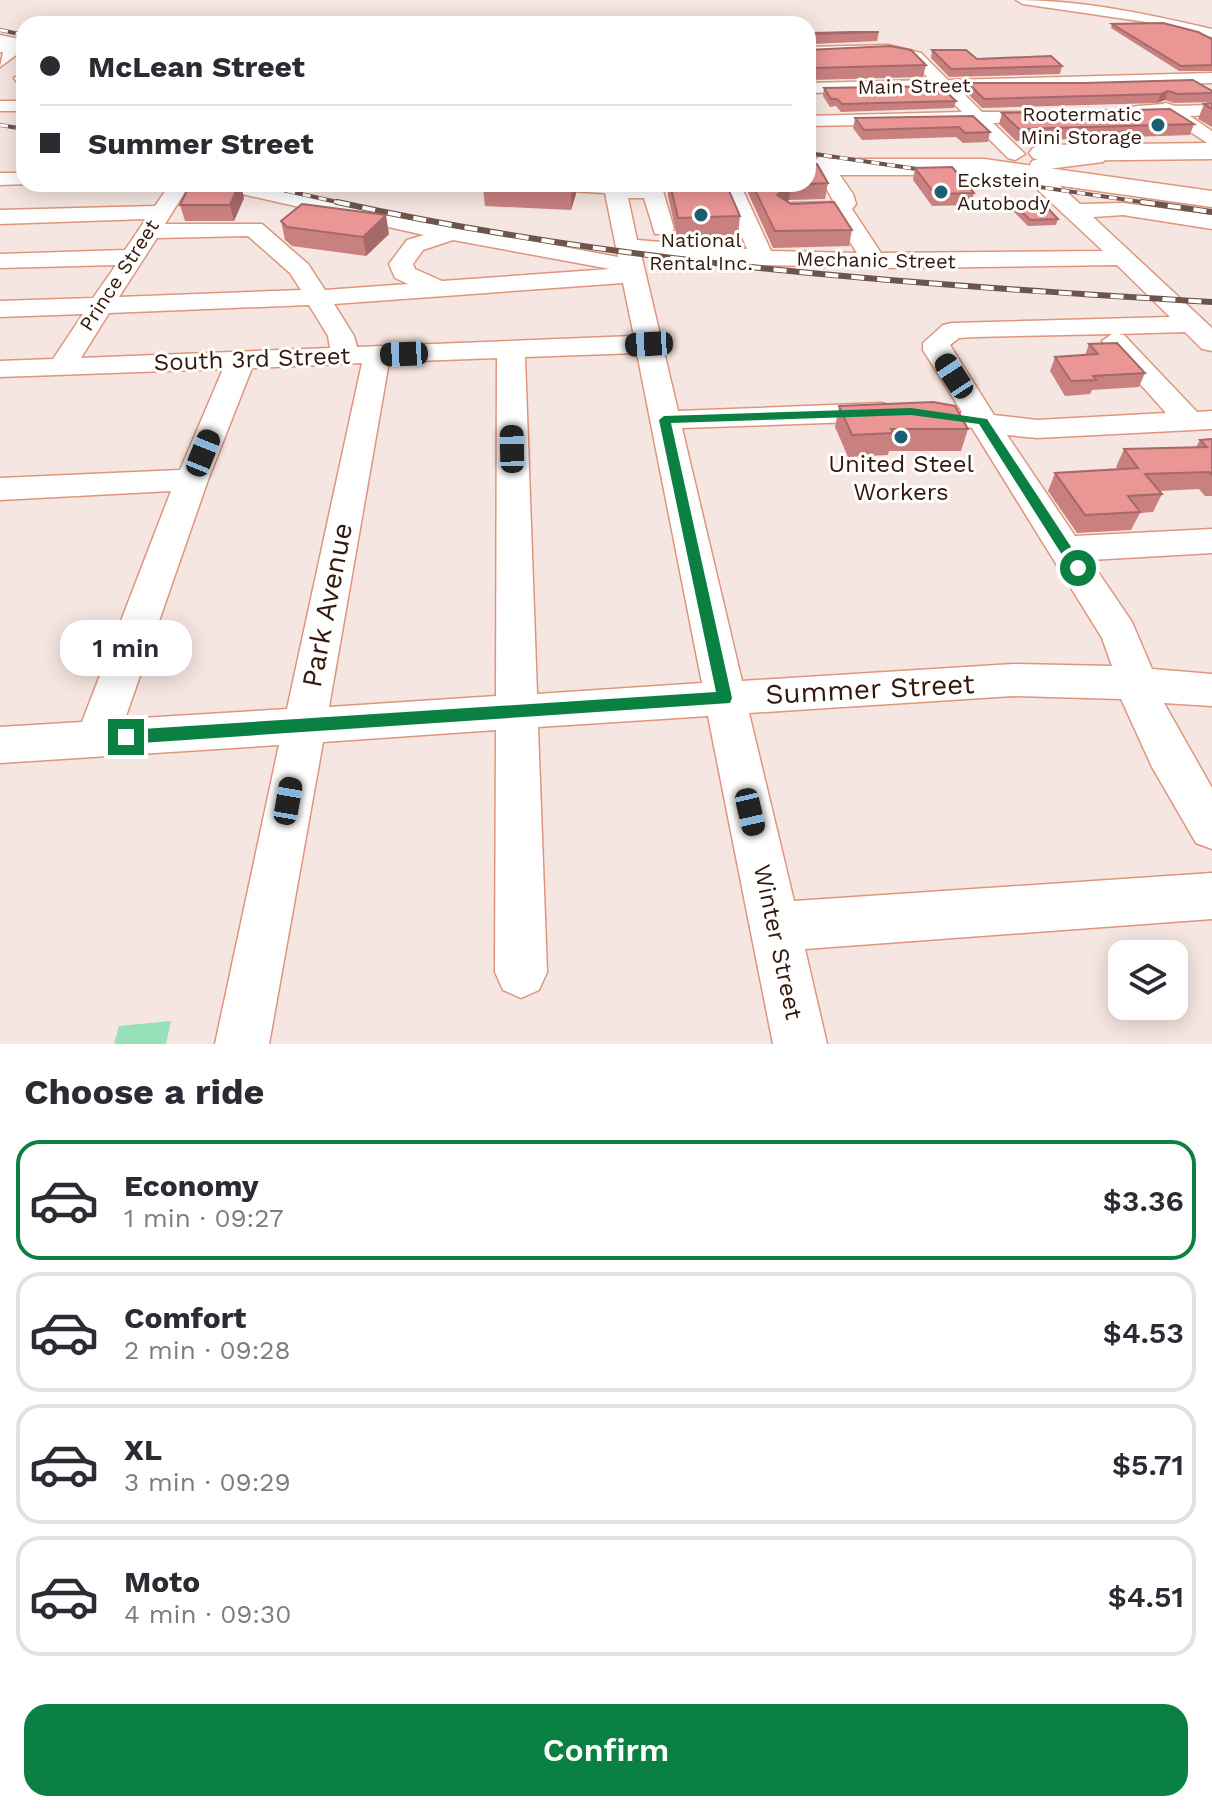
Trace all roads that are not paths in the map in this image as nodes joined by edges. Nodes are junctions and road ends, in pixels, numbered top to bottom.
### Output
1 (1023, 0) edge
2 (1212, 33) edge
3 (816, 52) edge
4 (1212, 78) edge
5 (1126, 81) junction
6 (946, 85) junction
7 (816, 88) edge
8 (1212, 110) edge
9 (1171, 112) junction
10 (1112, 114) edge
11 (1068, 115) edge
12 (979, 118) junction
13 (816, 121) edge
14 (1211, 147) edge
15 (1015, 154) junction
16 (816, 165) edge
17 (816, 165) edge
18 (816, 166) edge
19 (1036, 173) junction
20 (1134, 187) junction
21 (174, 192) edge
22 (259, 192) edge
23 (629, 192) edge
24 (633, 192) edge
25 (743, 192) edge
26 (1212, 199) edge
27 (320, 206) junction
28 (769, 208) junction
29 (840, 208) junction
30 (1073, 209) junction
31 (0, 217) edge
32 (153, 222) junction
33 (1212, 222) edge
34 (254, 229) junction
35 (663, 229) dead end
36 (452, 233) junction
37 (543, 249) junction
38 (130, 257) junction
39 (762, 258) junction
40 (1125, 258) junction
41 (873, 260) junction
42 (0, 261) edge
43 (618, 266) junction
44 (517, 284) junction
45 (439, 289) junction
46 (317, 297) junction
47 (100, 305) junction
48 (0, 309) edge
49 (1102, 326) junction
50 (1203, 330) edge
51 (649, 344) junction
52 (511, 350) junction
53 (361, 355) junction
54 (241, 360) junction
55 (61, 367) junction
56 (0, 369) edge
57 (664, 420) junction
58 (983, 421) junction
59 (1200, 421) edge
60 (192, 480) junction
61 (0, 489) edge
62 (1212, 541) edge
63 (1066, 549) junction
64 (1137, 683) junction
65 (1212, 690) edge
66 (725, 698) junction
67 (515, 712) junction
68 (302, 726) junction
69 (97, 739) junction
70 (0, 745) edge
71 (1212, 828) edge
72 (1212, 896) edge
73 (775, 927) junction
74 (521, 972) dead end
75 (242, 1044) edge
76 (800, 1044) edge

1 - 2 street
3 - 6 street
4 - 5 street, Main Street
5 - 6 street, Main Street
5 - 9 street
6 - 7 street, Main Street
6 - 12 street
8 - 9 street
9 - 10 street
9 - 14 street
11 - 12 street
12 - 13 street
12 - 15 street
14 - 15 main road
14 - 19 street
15 - 16 main road
17 - 19 main road
18 - 29 street
19 - 20 main road
19 - 30 street
20 - 26 main road
20 - 30 street
21 - 32 street, Prince Street
22 - 27 street
23 - 43 street, Winter Street
24 - 35 street
25 - 28 street
27 - 34 street
27 - 36 street
28 - 29 street
28 - 39 street
29 - 41 street
30 - 33 street
30 - 40 street
31 - 32 street
32 - 34 street
32 - 38 street, Prince Street
34 - 46 street
36 - 37 street
36 - 45 street
37 - 43 street
37 - 44 street
38 - 42 street
38 - 47 street, Prince Street
39 - 41 street, Mechanic Street
39 - 43 street, Mechanic Street
40 - 41 street, Mechanic Street
40 - 50 street
43 - 44 street
43 - 51 street, Winter Street
44 - 45 street
45 - 46 street
46 - 47 street
46 - 53 street
47 - 48 street
47 - 55 street, Prince Street
49 - 50 street
49 - 58 street
49 - 59 street
51 - 52 street, South 3rd Street
51 - 57 street, Winter Street
52 - 53 street, South 3rd Street
52 - 67 street
53 - 54 street, South 3rd Street
53 - 68 street, Park Avenue
54 - 55 street, South 3rd Street
54 - 60 street
55 - 56 street, South 3rd Street
57 - 58 street
57 - 66 street, Winter Street
58 - 59 street
58 - 63 street
60 - 61 street
60 - 69 street
62 - 63 street
63 - 64 street
64 - 65 street, Summer Street
64 - 66 street, Summer Street
64 - 71 street
66 - 67 street, Summer Street
66 - 73 street, Winter Street
67 - 68 street, Summer Street
67 - 74 street
68 - 69 street, Summer Street
68 - 75 street, Park Avenue
69 - 70 street, Summer Street
72 - 73 street
73 - 76 street, Winter Street

